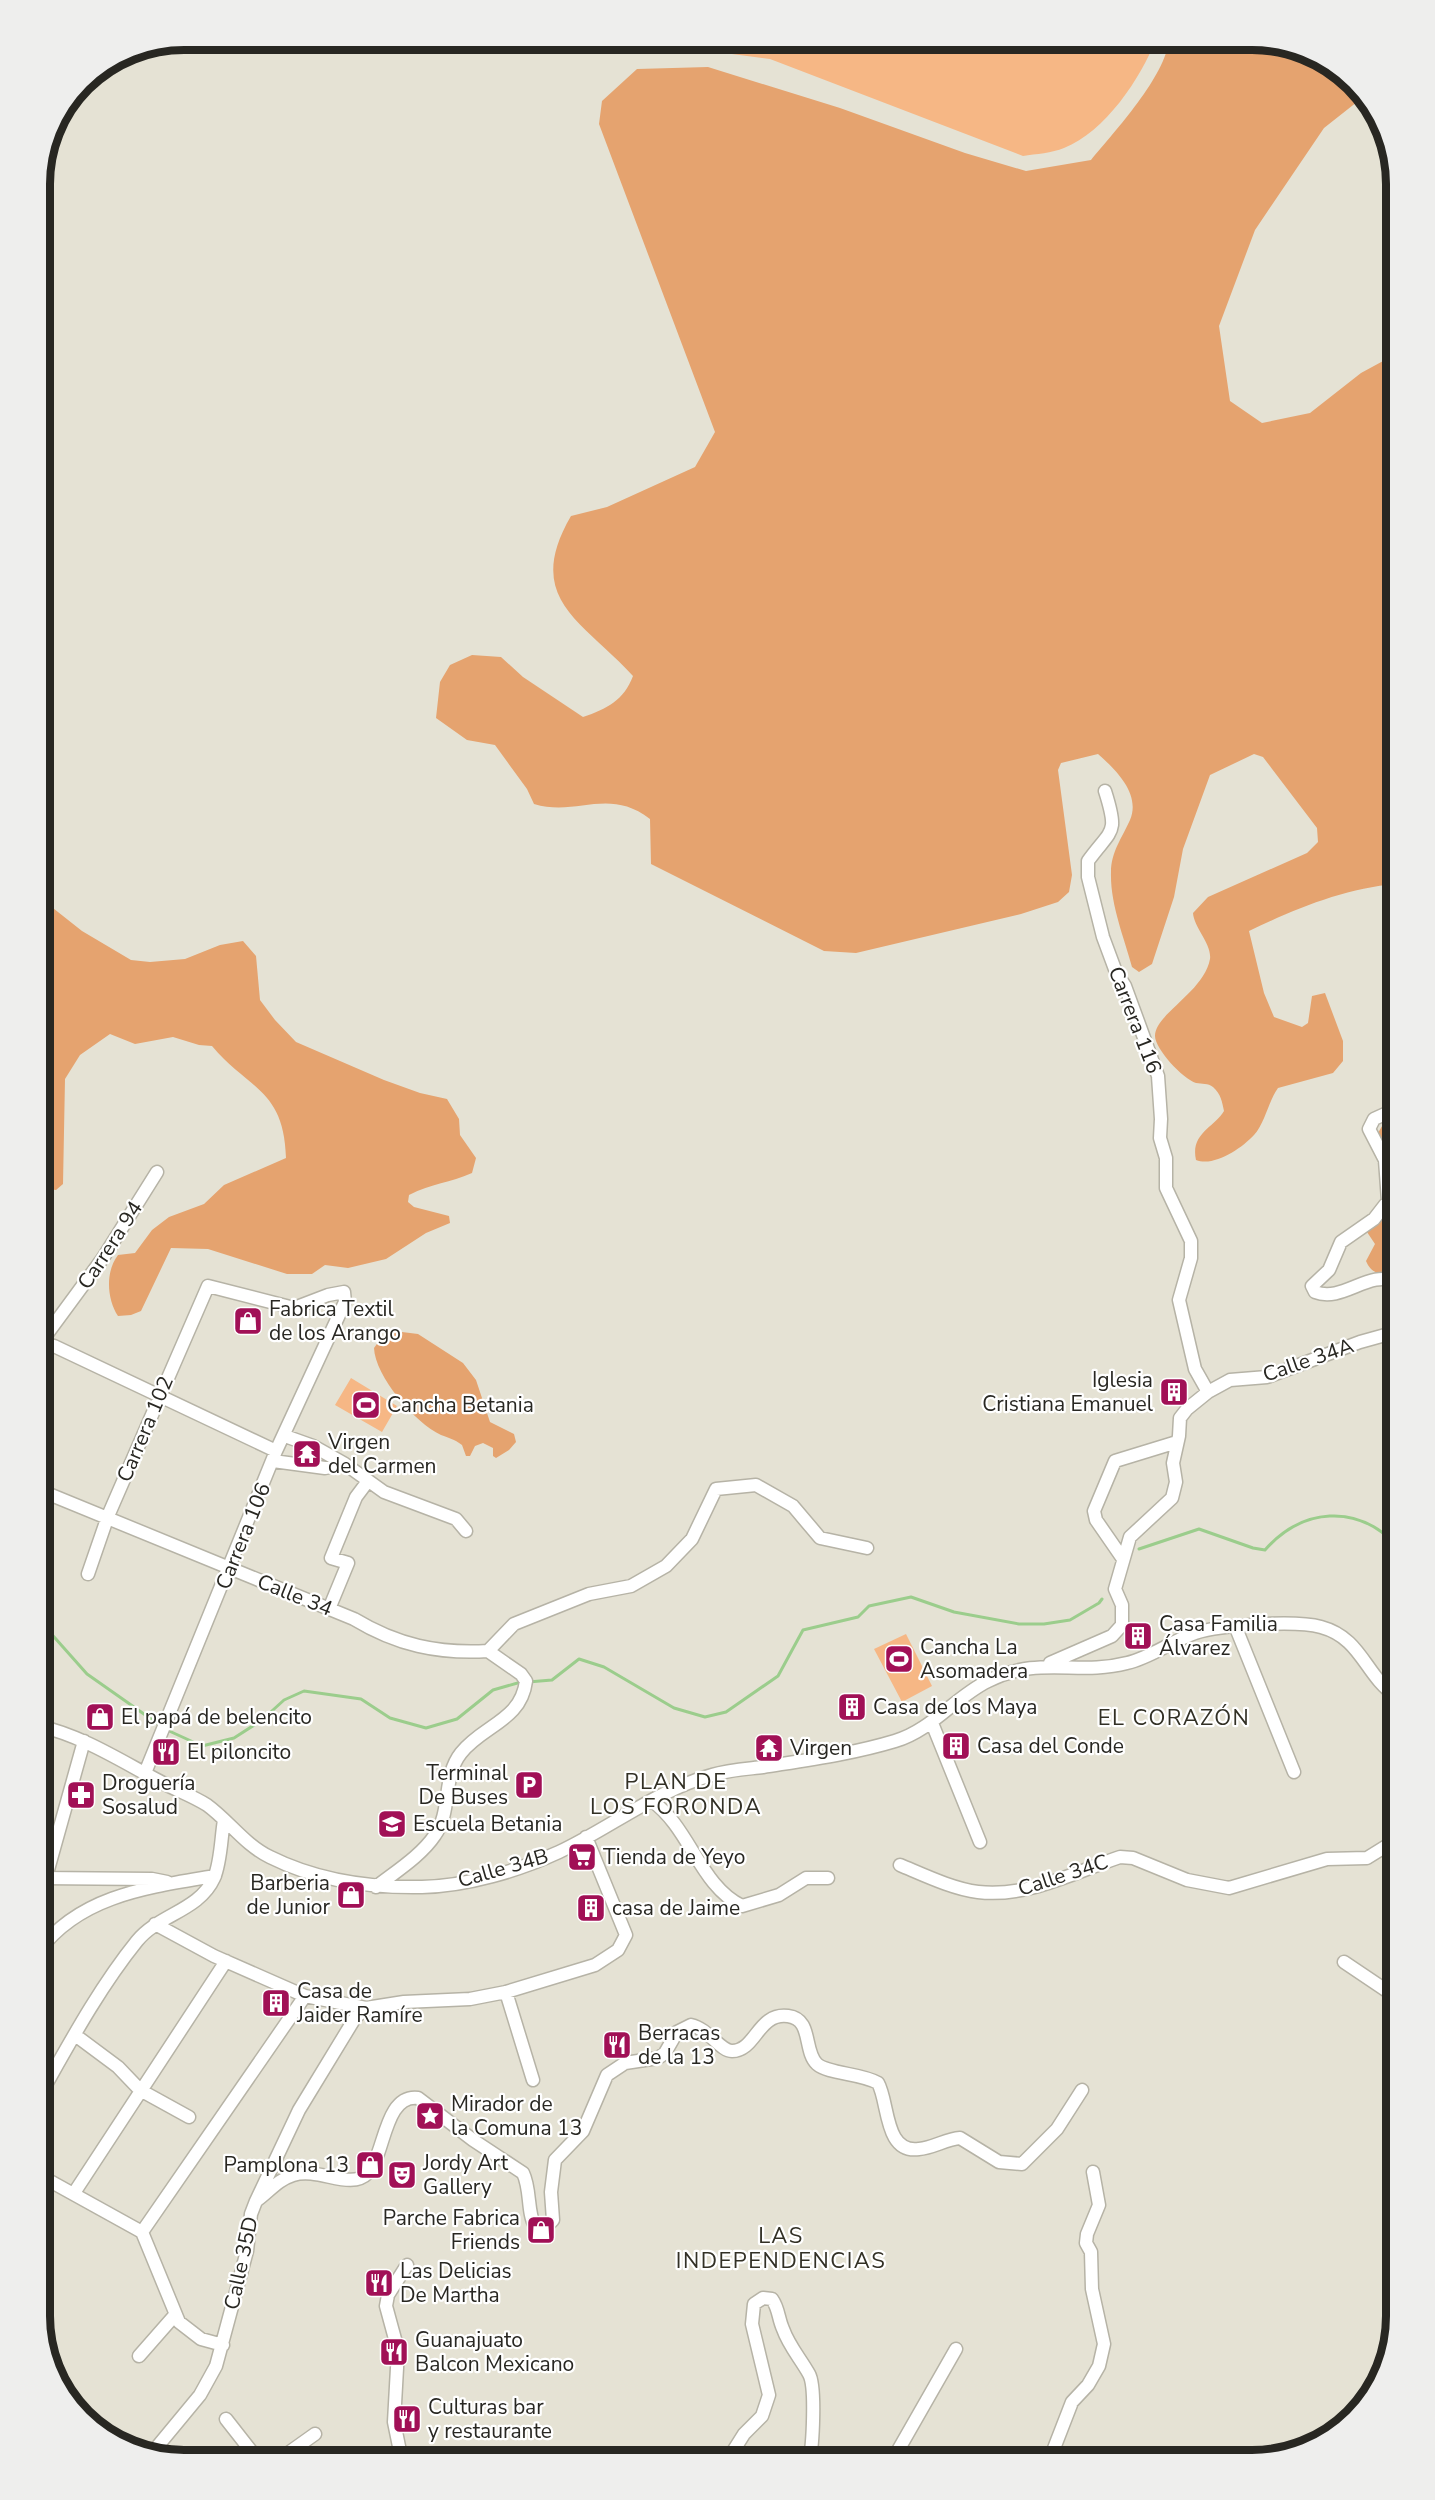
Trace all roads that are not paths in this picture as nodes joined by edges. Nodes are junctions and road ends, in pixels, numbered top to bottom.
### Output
1 (1106, 791) dead end
2 (1385, 1114) edge
3 (1385, 1160) edge
4 (157, 1172) dead end
5 (1385, 1205) edge
6 (1385, 1281) edge
7 (345, 1302) joint
8 (50, 1332) edge
9 (1385, 1335) edge
10 (50, 1350) edge
11 (1208, 1392) junction
12 (160, 1394) junction
13 (285, 1436) junction
14 (1177, 1442) junction
15 (274, 1456) junction
16 (345, 1464) junction
17 (368, 1481) junction
18 (50, 1494) edge
19 (108, 1516) junction
20 (466, 1531) dead end
21 (867, 1548) dead end
22 (1123, 1559) junction
23 (230, 1568) junction
24 (88, 1574) dead end
25 (329, 1609) junction
26 (1236, 1628) junction
27 (488, 1651) junction
28 (1046, 1665) junction
29 (1385, 1686) edge
30 (932, 1723) junction
31 (50, 1730) edge
32 (84, 1741) junction
33 (1294, 1772) dead end
34 (145, 1773) junction
35 (652, 1801) junction
36 (224, 1820) junction
37 (586, 1837) junction
38 (980, 1842) dead end
39 (1385, 1847) edge
40 (50, 1852) edge
41 (900, 1864) dead end
42 (215, 1876) junction
43 (50, 1878) edge
44 (828, 1878) dead end
45 (174, 1883) junction
46 (376, 1887) junction
47 (155, 1924) junction
48 (50, 1935) edge
49 (226, 1961) junction
50 (1344, 1962) dead end
51 (1385, 1990) edge
52 (506, 1992) junction
53 (305, 1996) junction
54 (366, 2008) junction
55 (75, 2035) junction
56 (50, 2078) edge
57 (533, 2080) dead end
58 (140, 2090) junction
59 (1082, 2090) dead end
60 (189, 2117) dead end
61 (1093, 2172) dead end
62 (50, 2181) edge
63 (74, 2193) junction
64 (256, 2201) junction
65 (142, 2232) junction
66 (407, 2265) dead end
67 (175, 2315) junction
68 (223, 2345) junction
69 (956, 2349) dead end
70 (139, 2356) dead end
71 (226, 2419) dead end
72 (315, 2434) dead end
73 (156, 2448) edge
74 (250, 2450) edge
75 (292, 2450) edge
76 (400, 2450) edge
77 (734, 2450) edge
78 (812, 2450) edge
79 (898, 2450) edge
80 (1053, 2450) edge

1 - 11 street, Carrera 116
2 - 3 street
4 - 8 street, Carrera 94
5 - 6 street
7 - 12 street, Carrera 102
7 - 13 street, Carrera 106
9 - 11 street, Calle 34A
10 - 12 street
11 - 14 street, Calle 34A
12 - 15 street
12 - 19 street, Carrera 102
13 - 15 street, Carrera 106
13 - 16 street
14 - 22 street, Calle 34A
14 - 22 street
15 - 16 street
15 - 23 street, Carrera 106
16 - 17 street
17 - 20 street
17 - 25 street
18 - 19 street, Calle 34
19 - 23 street, Calle 34
19 - 24 street, Carrera 102
21 - 27 street
22 - 28 street, Calle 34A
23 - 25 street, Calle 34
23 - 34 street, Carrera 106
25 - 27 street, Calle 34
26 - 28 street, Calle 34B
26 - 29 street, Calle 34B
26 - 33 street
27 - 46 street
28 - 30 street, Calle 34B
30 - 35 street, Calle 34B
30 - 38 street
31 - 32 street, Calle 34B
32 - 34 street, Calle 34B
32 - 40 street
34 - 36 street, Calle 34B
35 - 37 street, Calle 34B
35 - 44 street
36 - 42 street
36 - 46 street, Calle 34B
37 - 46 street, Calle 34B
37 - 52 street
39 - 41 street, Calle 34C
42 - 45 street
42 - 47 street
43 - 45 street
45 - 48 street
47 - 49 street
47 - 55 street
49 - 53 street
49 - 58 street
50 - 51 street
52 - 54 street
52 - 57 street
53 - 54 street
53 - 65 street
54 - 64 street, Calle 35D
55 - 56 street
55 - 58 street
58 - 60 street
58 - 63 street
59 - 64 street
61 - 80 street
62 - 63 street
63 - 65 street
64 - 68 street, Calle 35D
65 - 67 street
66 - 76 street
67 - 68 street
67 - 70 street
68 - 73 street, Calle 35D
69 - 79 street
71 - 74 street
72 - 75 street
77 - 78 street

